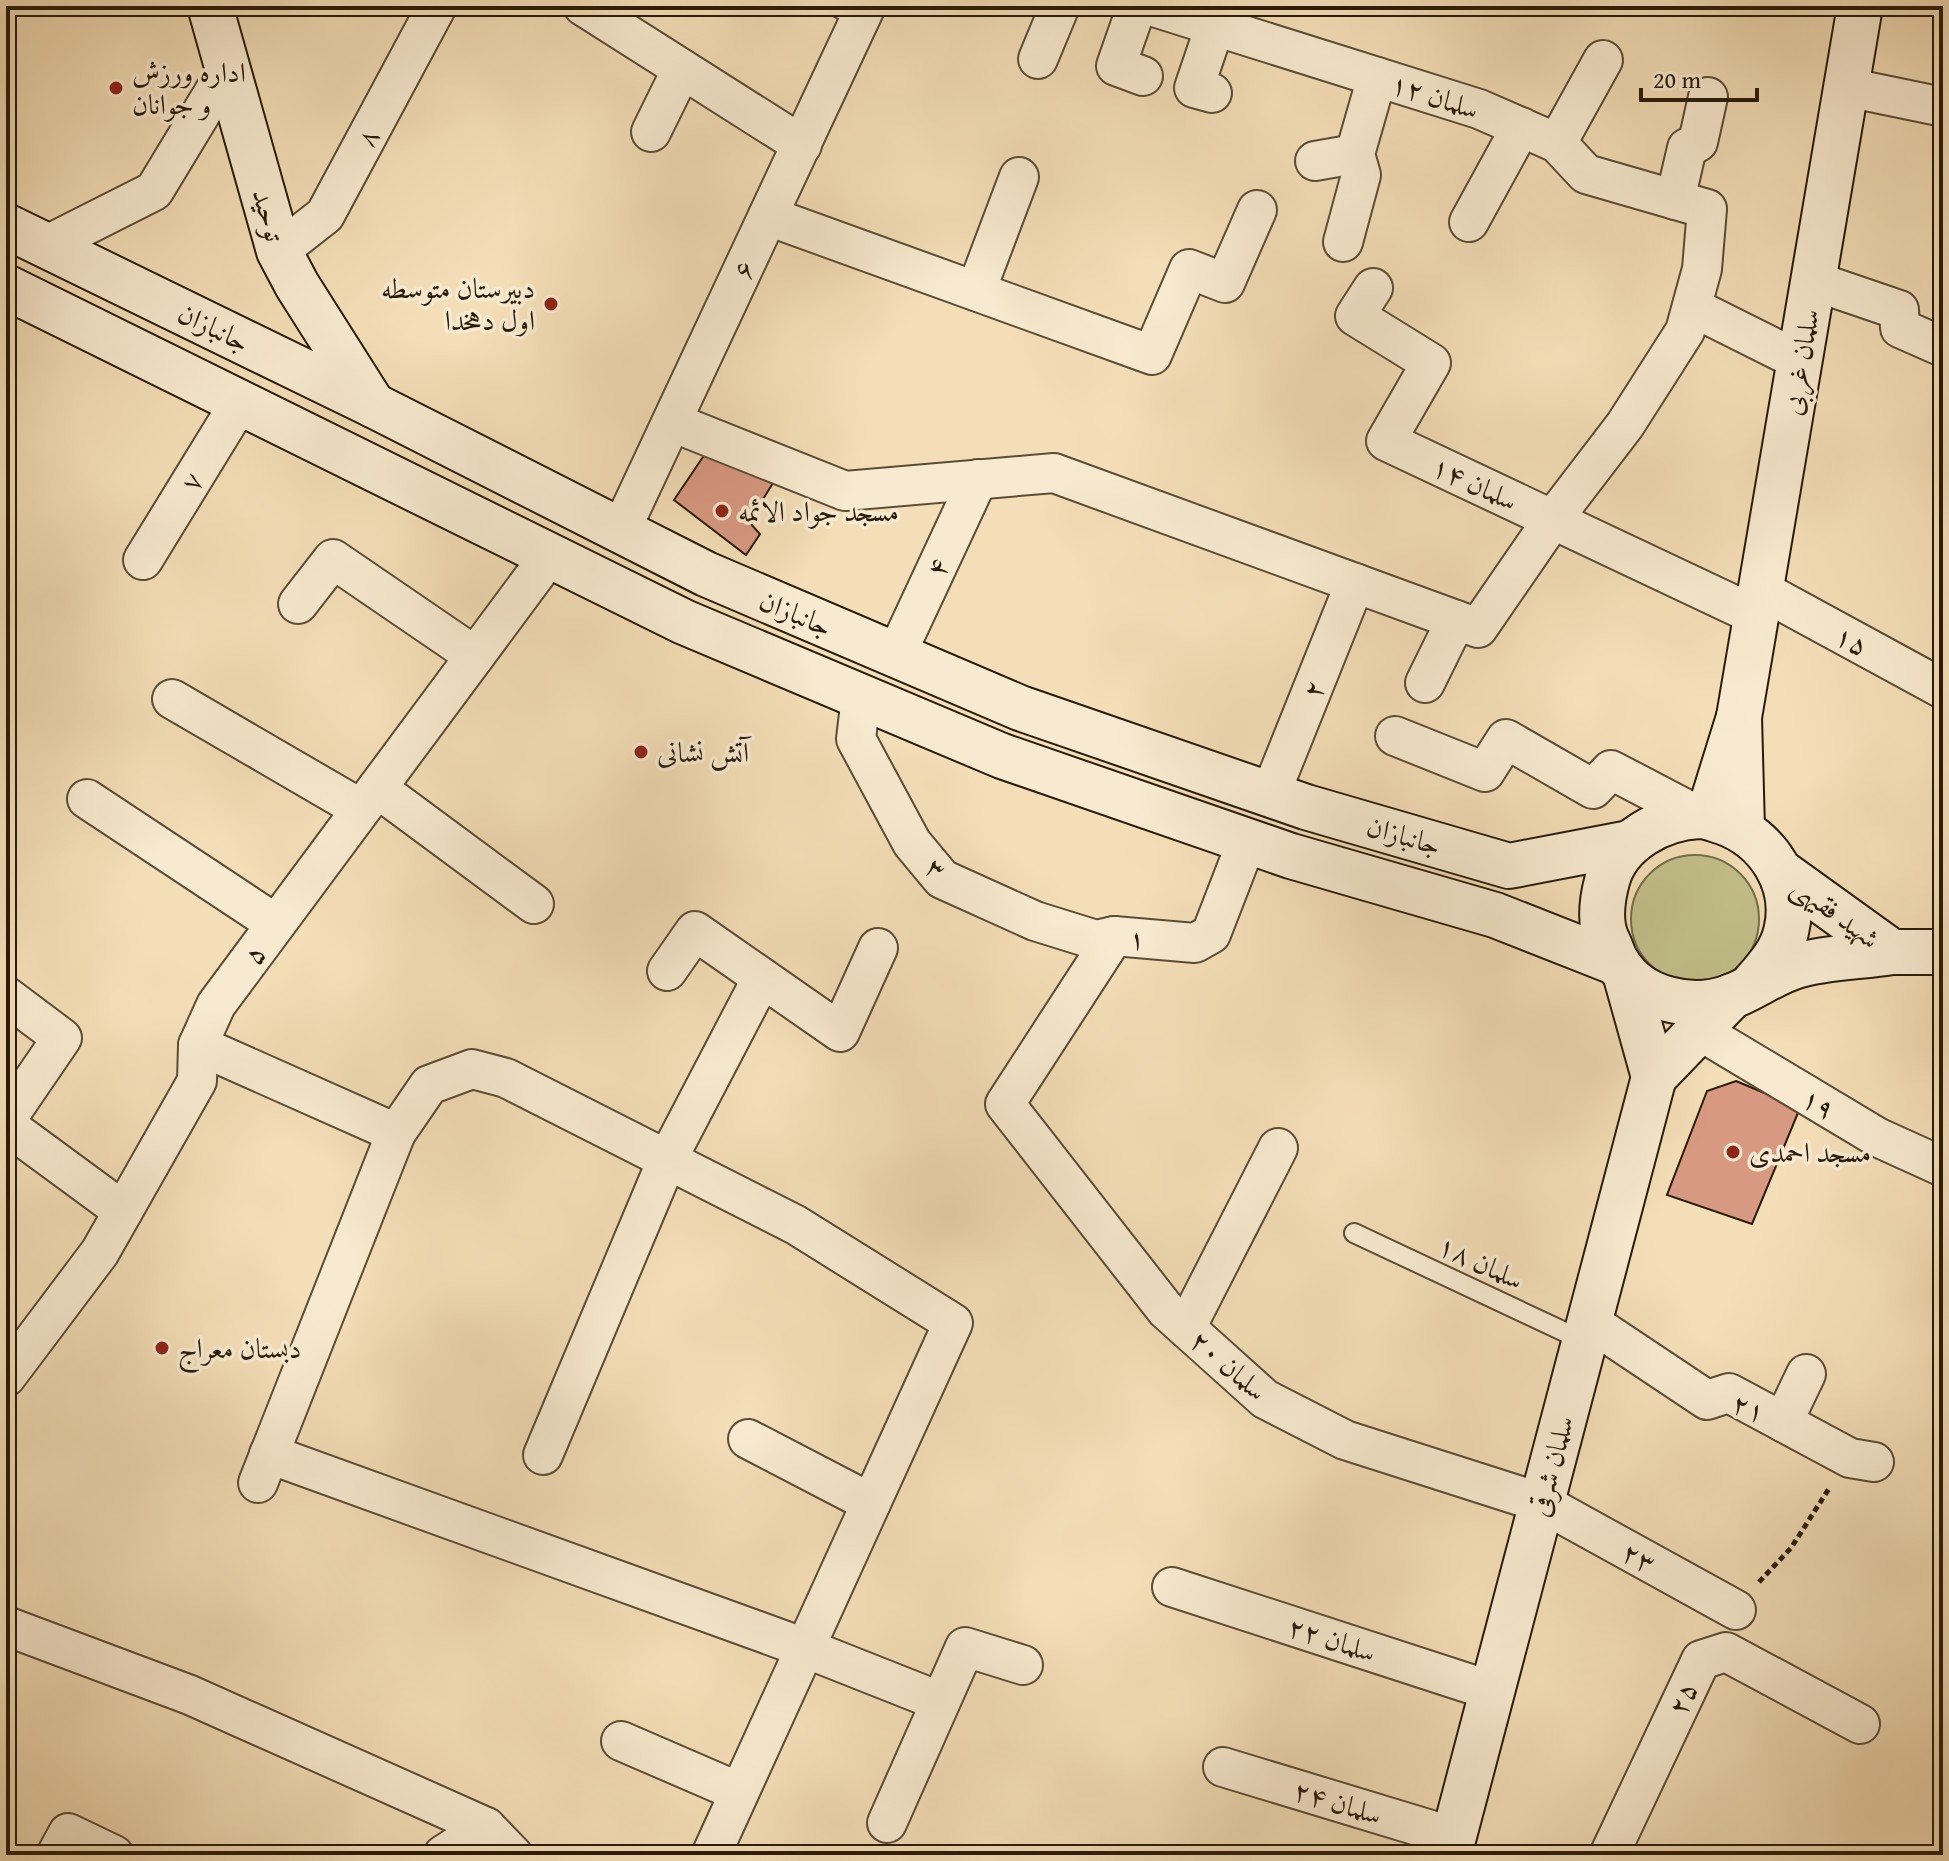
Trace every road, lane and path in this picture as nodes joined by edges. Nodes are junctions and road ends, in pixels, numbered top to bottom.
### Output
1 (210, 6) edge
2 (437, 6) edge
3 (583, 6) edge
4 (1060, 6) edge
5 (1137, 6) edge
6 (1151, 6) edge
7 (1860, 6) edge
8 (854, 10) edge
9 (1232, 22) edge
10 (1038, 59) dead end
11 (1603, 60) dead end
12 (229, 67) junction
13 (682, 69) junction
14 (1143, 76) dead end
15 (1377, 77) junction
16 (1846, 87) junction
17 (1212, 93) dead end
18 (1708, 97) dead end
19 (1943, 107) edge
20 (1521, 127) junction
21 (651, 132) dead end
22 (1557, 143) junction
23 (802, 145) junction
24 (1355, 154) junction
25 (1315, 161) dead end
26 (1019, 177) dead end
27 (1691, 205) junction
28 (1257, 210) dead end
29 (768, 216) junction
30 (1469, 222) dead end
31 (6, 226) edge
32 (1343, 242) dead end
33 (47, 245) junction
34 (279, 251) junction
35 (1814, 281) junction
36 (6, 287) edge
37 (1373, 288) dead end
38 (976, 291) junction
39 (1692, 307) junction
40 (1943, 347) edge
41 (1800, 361) junction
42 (240, 402) junction
43 (373, 405) junction
44 (672, 422) junction
45 (978, 479) junction
46 (1553, 519) junction
47 (620, 532) junction
48 (550, 555) junction
49 (143, 560) dead end
50 (706, 574) junction
51 (1355, 583) junction
52 (1759, 603) junction
53 (298, 604) dead end
54 (1456, 620) junction
55 (684, 622) junction
56 (896, 655) junction
57 (475, 656) junction
58 (1425, 683) dead end
59 (1943, 689) edge
60 (861, 697) junction
61 (172, 699) dead end
62 (1395, 736) dead end
63 (1270, 795) junction
64 (369, 798) junction
65 (87, 799) dead end
66 (1716, 820) junction
67 (1247, 841) junction
68 (1629, 843) junction
69 (1781, 872) junction
70 (534, 904) dead end
71 (276, 924) junction
72 (1114, 936) junction
73 (878, 948) dead end
74 (1892, 952) junction
75 (1943, 952) edge
76 (1621, 968) junction
77 (667, 971) dead end
78 (762, 978) junction
79 (1743, 990) junction
80 (6, 996) edge
81 (1700, 1031) junction
82 (198, 1045) junction
83 (1654, 1077) junction
84 (1005, 1104) joint
85 (6, 1122) edge
86 (396, 1133) junction
87 (1278, 1148) dead end
88 (667, 1160) junction
89 (1943, 1167) edge
90 (123, 1211) junction
91 (1354, 1233) dead end
92 (1186, 1328) junction
93 (1587, 1332) junction
94 (8, 1371) edge
95 (1806, 1374) dead end
96 (1783, 1422) junction
97 (748, 1439) dead end
98 (543, 1455) dead end
99 (1862, 1460) joint
100 (871, 1503) junction
101 (1542, 1503) junction
102 (1172, 1587) dead end
103 (1736, 1610) joint
104 (6, 1626) edge
105 (805, 1648) junction
106 (1023, 1665) dead end
107 (1492, 1691) junction
108 (939, 1701) junction
109 (1860, 1724) dead end
110 (621, 1741) dead end
111 (1223, 1767) dead end
112 (739, 1792) junction
113 (887, 1823) dead end
114 (486, 1827) junction
115 (1451, 1846) edge
116 (56, 1855) edge
117 (114, 1855) edge
118 (443, 1855) edge
119 (513, 1855) edge
120 (711, 1855) edge
121 (1609, 1855) edge

1 - 12 street, توحید
2 - 34 street, ۸
3 - 13 street
4 - 10 street
5 - 14 street
6 - 9 street, سلمان ۱۲
7 - 16 street, سلمان غربی
8 - 23 street, ۶
9 - 15 street, سلمان ۱۲
9 - 17 street
11 - 22 street
12 - 33 street
12 - 34 street, توحید
13 - 21 street
13 - 23 street
15 - 20 street, سلمان ۱۲
15 - 24 street
16 - 19 street
16 - 35 street, سلمان غربی
18 - 27 street
20 - 22 street, سلمان ۱۲
20 - 30 street
22 - 27 street, سلمان ۱۲
23 - 29 street, ۶
24 - 25 street
24 - 32 street
26 - 38 street
27 - 39 street
28 - 38 street
29 - 38 street
29 - 44 street, ۶
31 - 33 street, جانبازان
33 - 43 street, جانبازان
34 - 43 street, توحید
35 - 40 street
35 - 41 street, سلمان غربی
36 - 42 street, جانبازان
37 - 46 street, سلمان ۱۴
39 - 41 street
39 - 46 street
41 - 52 street, سلمان غربی
42 - 48 street, جانبازان
42 - 49 street, ۷
43 - 47 street, جانبازان
44 - 45 street
44 - 47 street, ۶
45 - 51 street
45 - 56 street, ۴
46 - 52 street, سلمان ۱۴
46 - 54 street
47 - 50 street, جانبازان
48 - 55 street, جانبازان
48 - 57 street, ۵
50 - 55 street
50 - 56 street, جانبازان
51 - 54 street
51 - 63 street, ۲
52 - 59 street, ۱۵
52 - 66 street, سلمان غربی
53 - 57 street
54 - 58 street
55 - 60 street, جانبازان
56 - 63 street, جانبازان
57 - 64 street, ۵
60 - 67 street, جانبازان
60 - 72 street, ۳
61 - 64 street
62 - 66 street
63 - 68 street, جانبازان
64 - 70 street
64 - 71 street, ۵
65 - 71 street
66 - 68 street
66 - 69 street
67 - 72 street, ۱
67 - 76 street, جانبازان
68 - 76 street
69 - 74 street, شهید فقیهی
69 - 79 street
71 - 82 street, ۵
72 - 84 street, ۱
73 - 78 street
74 - 75 street
74 - 79 street, شهید فقیهی
76 - 79 street
76 - 83 street
77 - 78 street
78 - 88 street
79 - 81 street
80 - 85 street
81 - 83 street
81 - 89 street, ۱۹
82 - 86 street
82 - 90 street, ۵
83 - 93 street, سلمان شرقی
84 - 92 street, سلمان ۲۰
85 - 90 street
86 - 88 street
86 - 105 street
87 - 92 street
88 - 98 street
88 - 100 street
90 - 94 street, ۵
91 - 93 lane, سلمان ۱۸
92 - 101 street, سلمان ۲۰
93 - 96 street, ۲۱
93 - 101 street, سلمان شرقی
95 - 96 street
96 - 99 street, ۲۱
97 - 100 street
99 - 103 path
100 - 105 street
101 - 103 street, ۲۳
101 - 107 street, سلمان شرقی
102 - 107 street, سلمان ۲۲
104 - 114 street
105 - 108 street
105 - 112 street
106 - 108 street
107 - 115 street, سلمان شرقی
108 - 113 street
109 - 121 street, ۲۵
110 - 112 street
111 - 115 street, سلمان ۲۴
112 - 120 street
114 - 118 street
114 - 119 street
116 - 117 street

